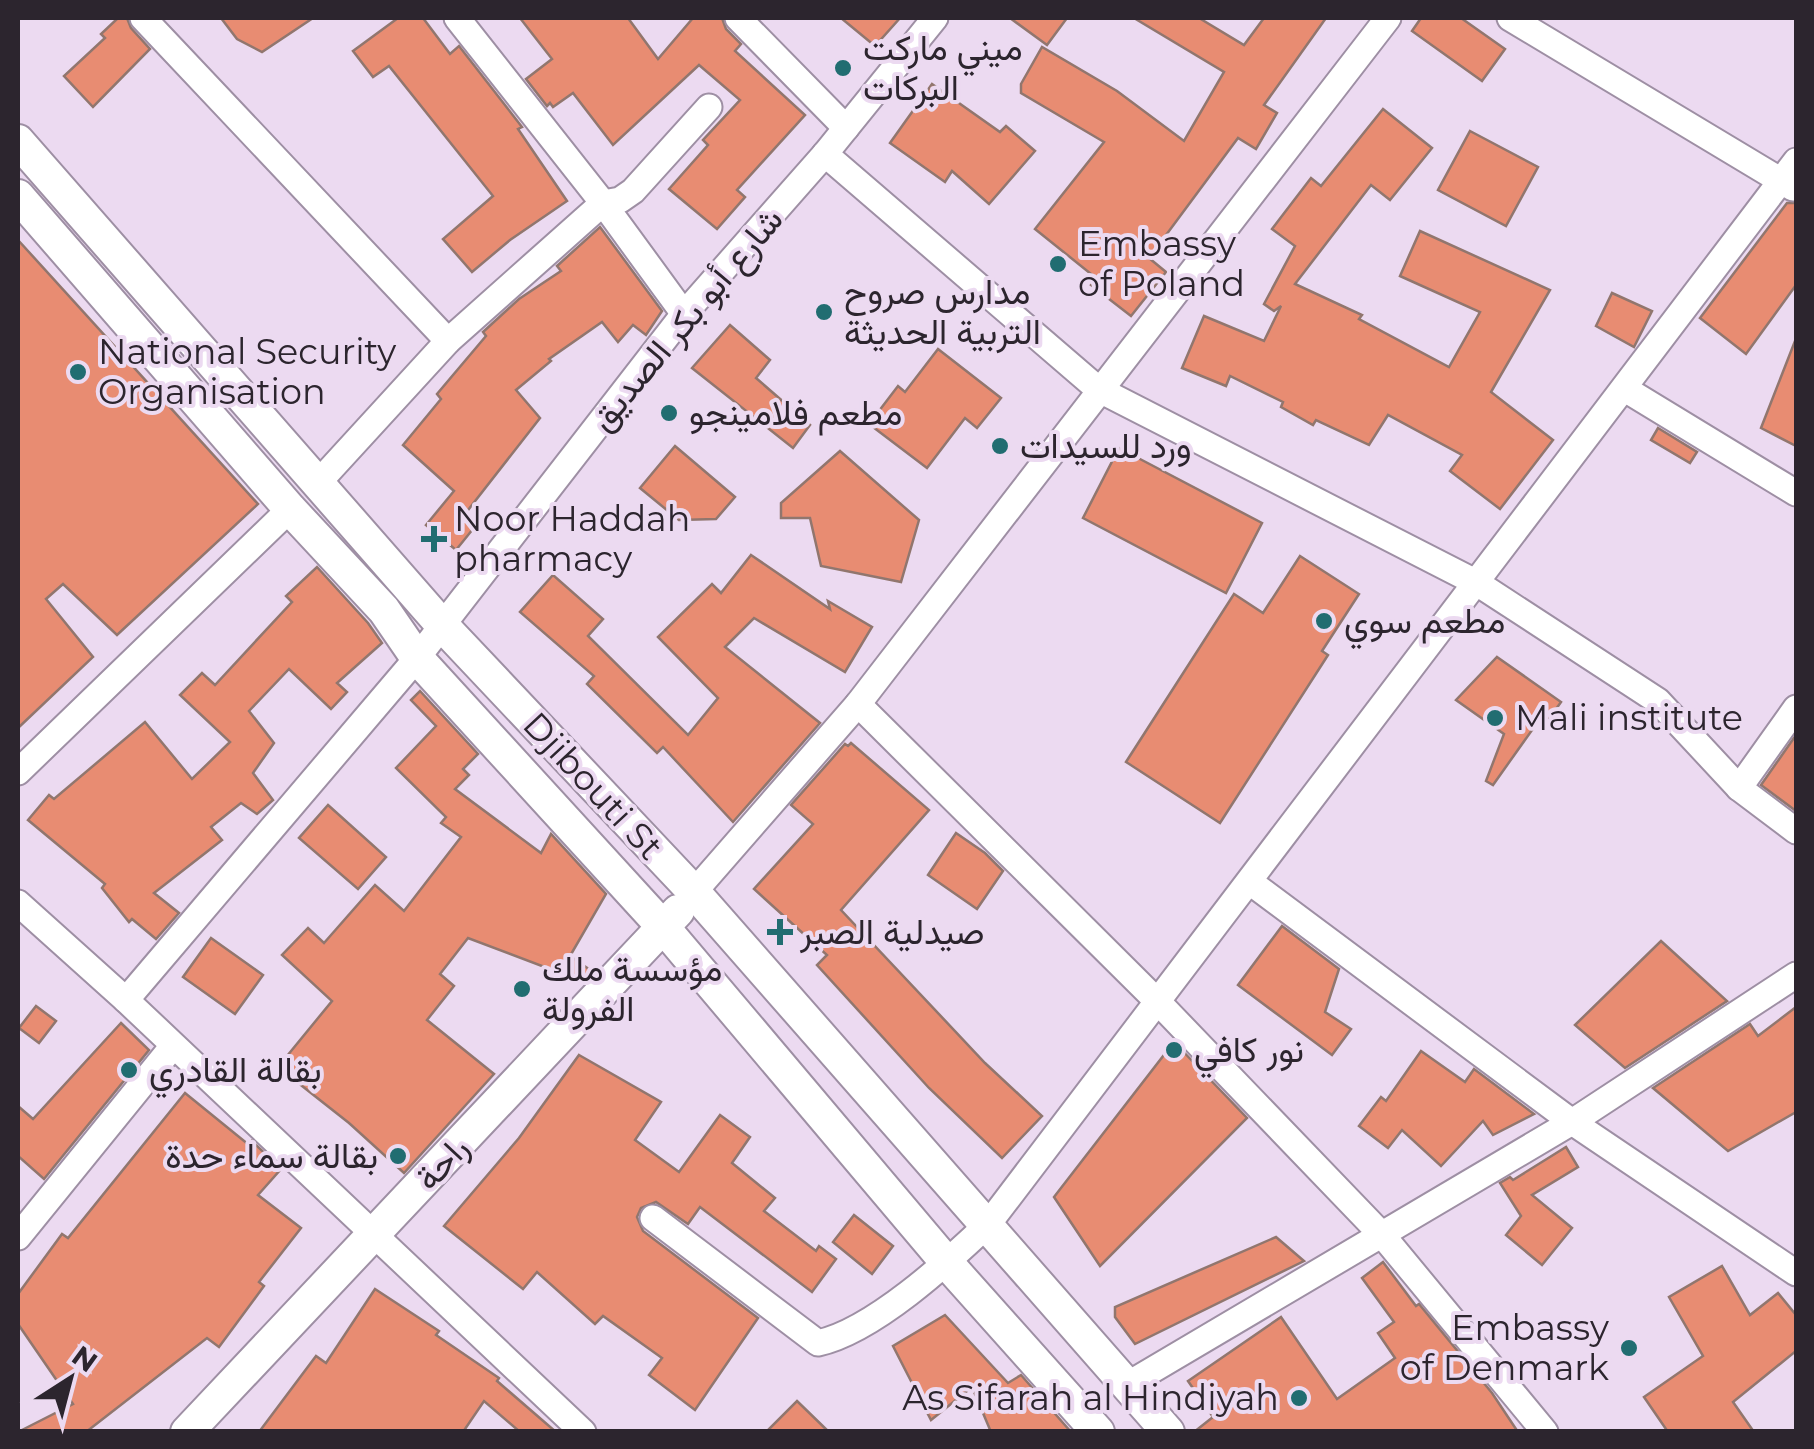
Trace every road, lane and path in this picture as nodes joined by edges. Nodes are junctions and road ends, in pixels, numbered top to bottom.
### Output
1 (143, 18) edge
2 (457, 18) edge
3 (738, 18) edge
4 (935, 18) edge
5 (1388, 18) edge
6 (1510, 18) edge
7 (709, 107) dead end
8 (846, 128) junction
9 (18, 141) edge
10 (825, 154) junction
11 (1792, 177) edge
12 (18, 196) edge
13 (604, 203) junction
14 (684, 314) junction
15 (448, 341) junction
16 (1625, 388) junction
17 (1098, 389) junction
18 (317, 484) junction
19 (1796, 493) edge
20 (290, 509) junction
21 (1477, 583) junction
22 (440, 624) junction
23 (417, 658) junction
24 (858, 704) junction
25 (1796, 708) edge
26 (18, 772) edge
27 (1739, 788) junction
28 (1796, 831) edge
29 (1250, 882) junction
30 (694, 892) junction
31 (18, 904) edge
32 (664, 928) junction
33 (1796, 975) edge
34 (126, 1000) junction
35 (1158, 1002) junction
36 (173, 1046) junction
37 (1572, 1122) junction
38 (653, 1218) dead end
39 (988, 1224) junction
40 (373, 1236) junction
41 (1383, 1236) junction
42 (18, 1237) edge
43 (947, 1263) junction
44 (1796, 1273) edge
45 (1128, 1385) junction
46 (187, 1432) edge
47 (583, 1432) edge
48 (1098, 1432) edge
49 (1168, 1432) edge
50 (1545, 1432) edge

1 - 15 street
2 - 13 street
3 - 8 street
4 - 8 street, شارع أبو بكر الصديق
5 - 17 street
6 - 11 street
7 - 13 street
8 - 10 street, شارع أبو بكر الصديق
9 - 18 street, Djibouti St
10 - 14 street, شارع أبو بكر الصديق
10 - 17 street
11 - 16 street
12 - 20 street, Djibouti St
13 - 14 street
13 - 15 street
14 - 22 street, شارع أبو بكر الصديق
15 - 18 street
16 - 19 street
16 - 21 street
17 - 21 street
17 - 24 street
18 - 22 street, Djibouti St
20 - 23 street, Djibouti St
20 - 26 street
21 - 27 street
21 - 29 street
22 - 23 street, شارع أبو بكر الصديق
22 - 30 street, Djibouti St
23 - 32 street, Djibouti St
23 - 34 street, شارع أبو بكر الصديق
24 - 30 street
24 - 35 street
25 - 27 street
27 - 28 street
29 - 35 street
29 - 37 street
30 - 32 street, راحة
30 - 39 street, Djibouti St
31 - 34 street
32 - 40 street, راحة
32 - 43 street, Djibouti St
33 - 37 street
34 - 36 street
35 - 39 street
35 - 41 street
36 - 40 street
36 - 42 street
37 - 41 street
37 - 44 street
38 - 43 street
39 - 43 street
39 - 45 street, Djibouti St
40 - 46 street, راحة
40 - 47 street
41 - 45 street
41 - 50 street
43 - 48 street, Djibouti St
45 - 49 street, Djibouti St

